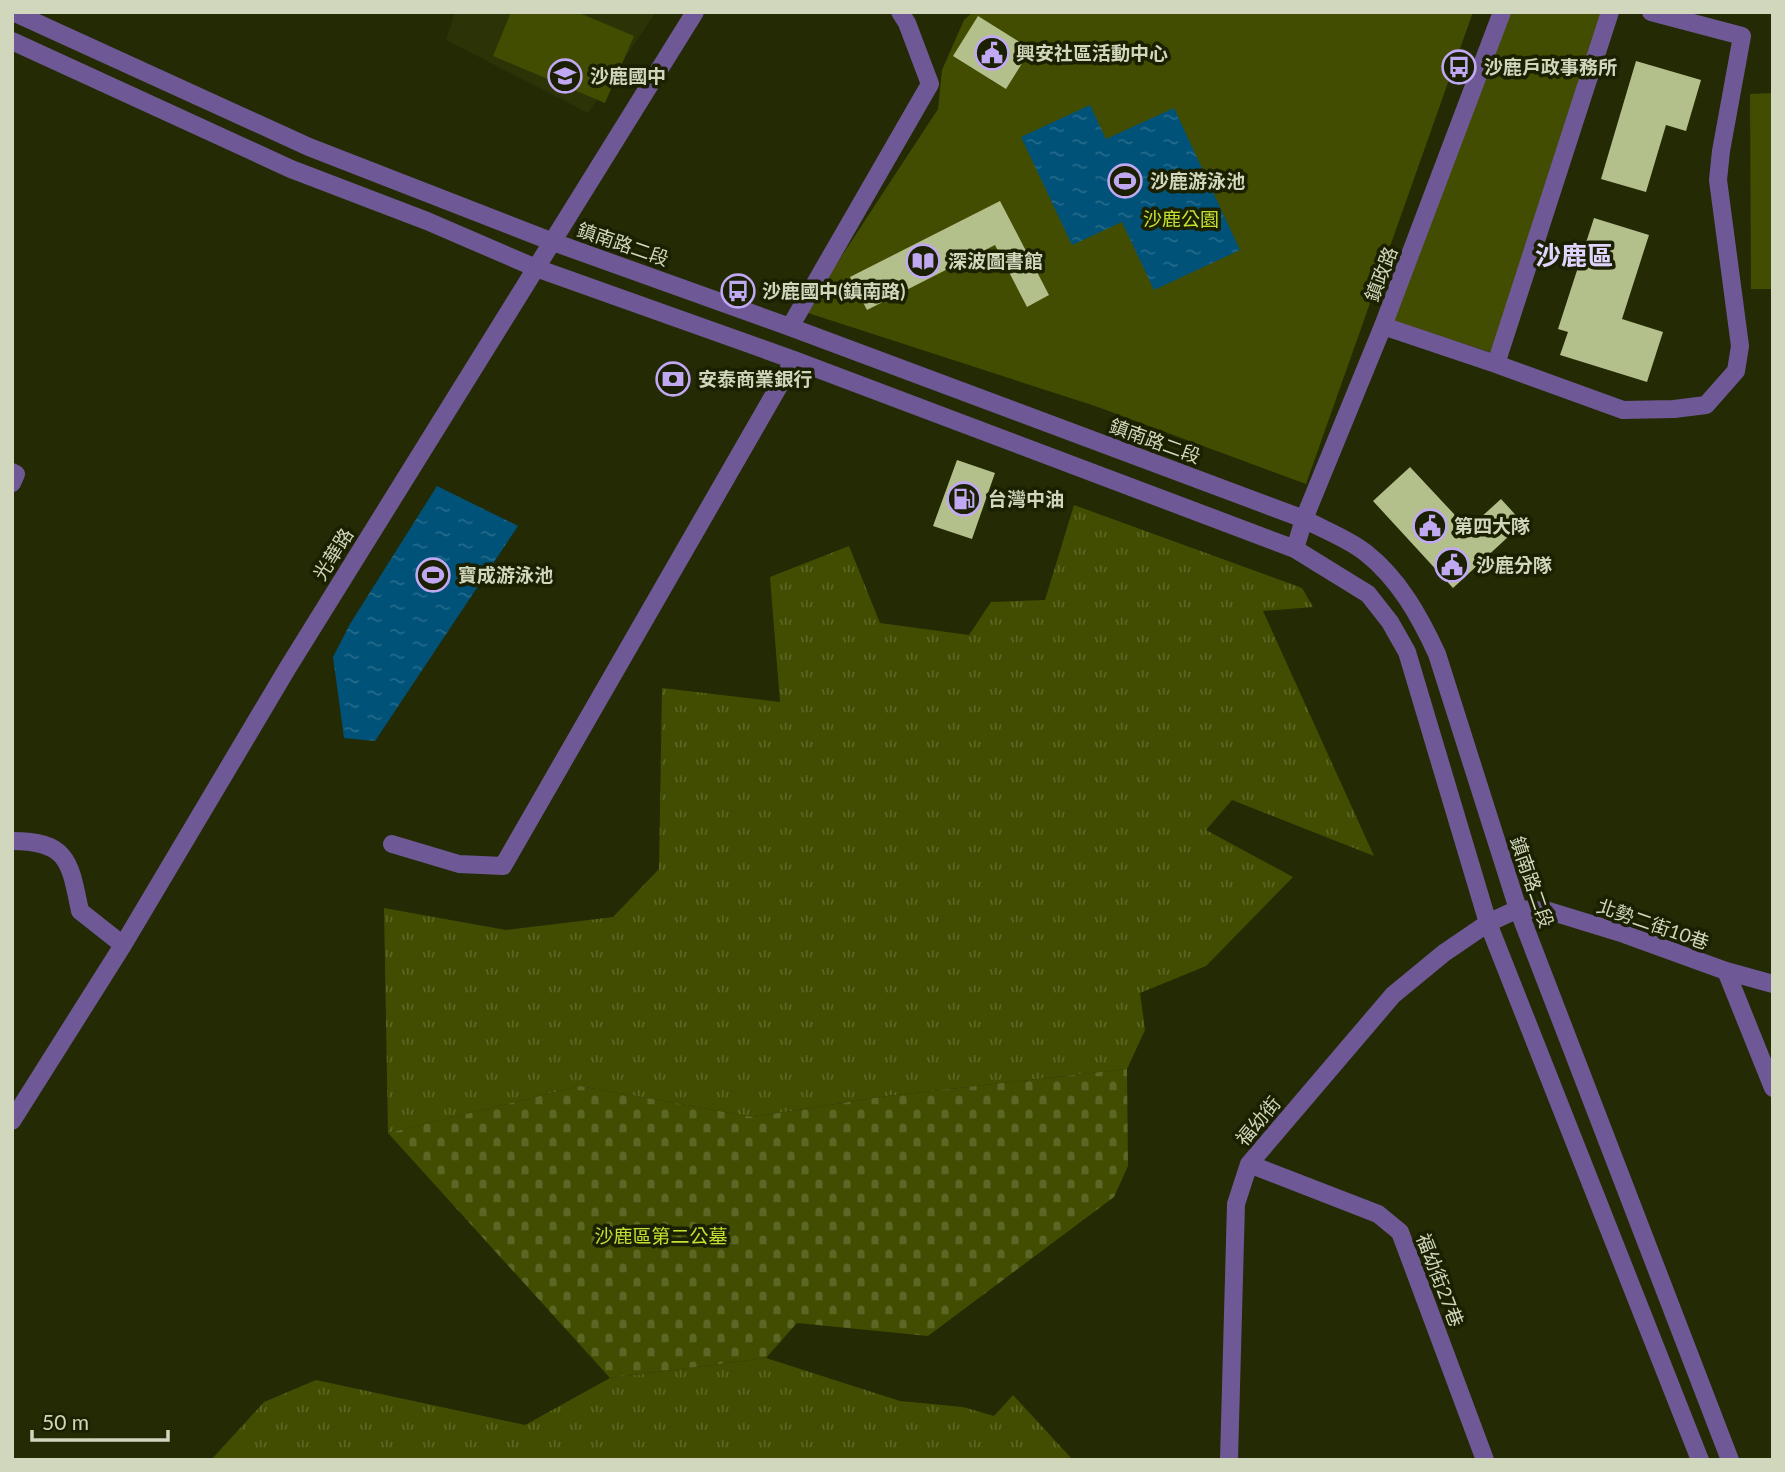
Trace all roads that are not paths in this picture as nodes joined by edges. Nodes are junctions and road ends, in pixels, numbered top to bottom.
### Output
1 (13, 12) edge
2 (695, 12) edge
3 (901, 12) edge
4 (1502, 12) edge
5 (1610, 12) edge
6 (1651, 12) edge
7 (12, 41) edge
8 (553, 242) junction
9 (536, 268) junction
10 (1383, 326) junction
11 (790, 327) junction
12 (794, 360) junction
13 (1496, 364) junction
14 (1304, 519) junction
15 (1295, 549) junction
16 (12, 841) edge
17 (392, 844) dead end
18 (1518, 909) junction
19 (1488, 923) junction
20 (123, 945) junction
21 (1726, 971) junction
22 (1773, 984) edge
23 (1773, 1088) edge
24 (12, 1121) edge
25 (1249, 1164) junction
26 (1229, 1460) edge
27 (1485, 1460) edge
28 (1700, 1460) edge
29 (1730, 1460) edge

1 - 8 street, 鎮南路二段
2 - 8 street, 光華路
3 - 11 street
4 - 10 street, 鎮政路
5 - 13 street
6 - 13 street
7 - 9 street
8 - 9 street, 光華路
8 - 11 street, 鎮南路二段
9 - 12 street
9 - 20 street, 光華路
10 - 13 street
10 - 14 street, 鎮政路
11 - 14 street, 鎮南路二段
12 - 15 street
12 - 17 street
14 - 15 street, 鎮政路
14 - 18 street, 鎮南路二段
15 - 19 street
16 - 20 street
18 - 19 street, 福幼街
18 - 21 street, 北勢二街10巷
18 - 29 street, 鎮南路二段
19 - 25 street, 福幼街
19 - 28 street
20 - 24 street, 光華路
21 - 22 street, 北勢二街10巷
21 - 23 street
25 - 26 street, 福幼街
25 - 27 street, 福幼街27巷

